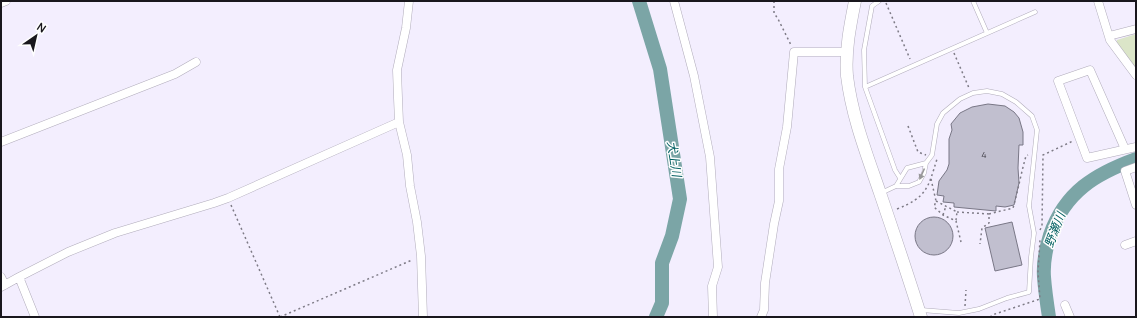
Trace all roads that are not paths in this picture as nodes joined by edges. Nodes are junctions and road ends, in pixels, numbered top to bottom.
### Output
1 (6, 1) edge
2 (409, 1) edge
3 (674, 1) edge
4 (855, 1) edge
5 (878, 1) edge
6 (973, 1) edge
7 (1098, 1) edge
8 (1, 3) edge
9 (1035, 12) dead end
10 (1136, 29) edge
11 (987, 33) junction
12 (1109, 36) junction
13 (847, 52) junction
14 (196, 62) dead end
15 (1136, 75) edge
16 (864, 87) junction
17 (399, 122) junction
18 (1, 142) edge
19 (1136, 146) edge
20 (1125, 149) junction
21 (926, 163) junction
22 (1136, 167) edge
23 (900, 178) junction
24 (896, 186) junction
25 (880, 193) junction
26 (1136, 205) edge
27 (1136, 241) edge
28 (1125, 245) dead end
29 (1, 277) edge
30 (19, 277) junction
31 (3, 286) edge
32 (1065, 304) dead end
33 (920, 313) edge
34 (35, 317) edge
35 (423, 317) edge
36 (712, 317) edge
37 (761, 317) edge
38 (1070, 317) edge

1 - 8 street
2 - 17 street
3 - 36 street
4 - 13 street
5 - 16 lane
6 - 11 lane
7 - 12 street
9 - 11 lane
10 - 12 street
11 - 16 lane
12 - 15 street
13 - 25 street
13 - 37 street
14 - 18 street
16 - 23 lane
17 - 30 street
17 - 35 street
19 - 20 street
20 - 20 street
21 - 23 lane
21 -> 24 lane
21 - 33 lane
22 - 26 street
23 - 24 lane
24 - 25 lane
25 - 33 street
27 - 28 street
29 - 31 street
30 - 31 street
30 - 34 street
32 - 38 street

